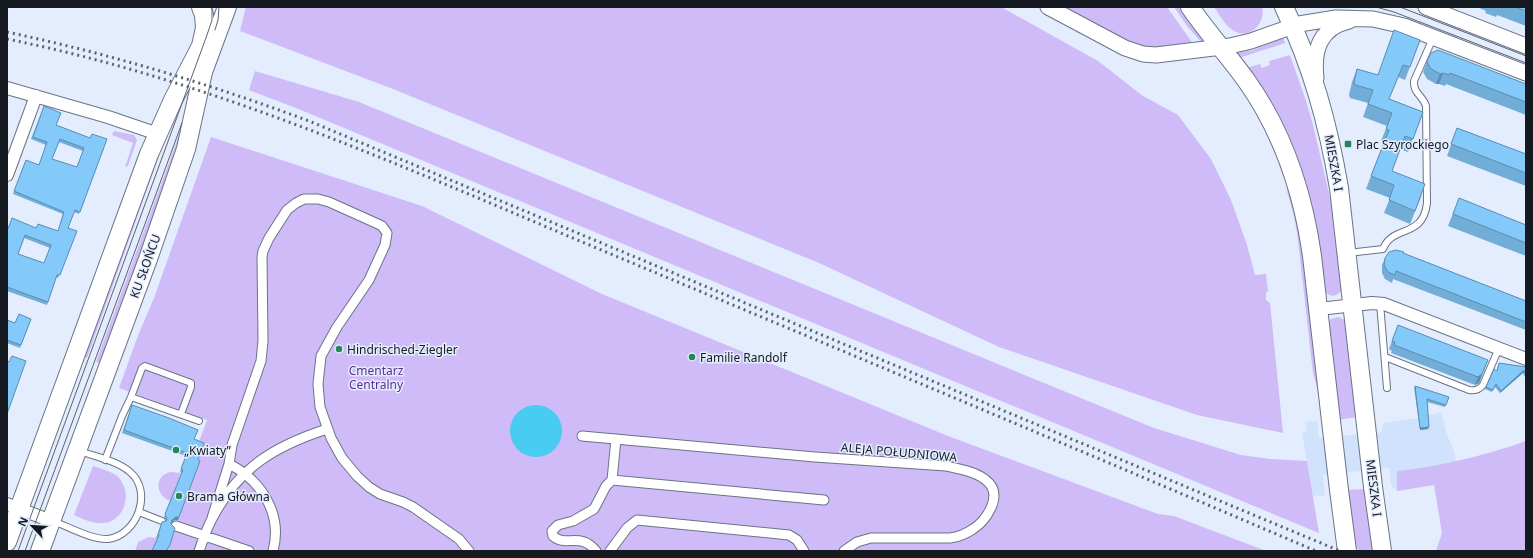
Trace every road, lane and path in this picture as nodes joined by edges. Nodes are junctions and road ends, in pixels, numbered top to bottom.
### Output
1 (201, 7) edge
2 (226, 7) edge
3 (1048, 7) edge
4 (1190, 7) edge
5 (1284, 7) edge
6 (1426, 7) edge
7 (1362, 18) junction
8 (1293, 26) junction
9 (1434, 37) junction
10 (1526, 46) edge
11 (1221, 47) junction
12 (1526, 73) edge
13 (1316, 85) junction
14 (7, 88) edge
15 (36, 96) junction
16 (158, 134) junction
17 (7, 175) edge
18 (1347, 253) junction
19 (1380, 303) junction
20 (1353, 305) junction
21 (1318, 309) junction
22 (1499, 348) junction
23 (1385, 358) junction
24 (1526, 359) edge
25 (1387, 388) dead end
26 (132, 397) junction
27 (181, 414) junction
28 (199, 421) dead end
29 (327, 429) junction
30 (582, 436) dead end
31 (616, 439) junction
32 (78, 450) junction
33 (106, 460) junction
34 (229, 464) junction
35 (244, 473) junction
36 (612, 480) junction
37 (824, 500) dead end
38 (13, 506) edge
39 (139, 512) junction
40 (212, 518) junction
41 (51, 521) junction
42 (162, 521) edge
43 (176, 526) dead end
44 (205, 535) junction
45 (7, 542) edge
46 (40, 551) edge
47 (199, 551) edge
48 (249, 551) edge
49 (273, 551) edge
50 (469, 551) edge
51 (596, 551) edge
52 (610, 551) edge
53 (804, 551) edge
54 (844, 551) edge
55 (1347, 551) edge
56 (1382, 551) edge

1 - 16 main road
2 - 32 main road, KU SŁOŃCU
3 - 11 street
4 - 11 main road
5 - 8 main road, MIESZKA I
6 - 10 street
7 - 8 street
7 - 9 street
7 - 13 street
8 - 11 street
8 - 13 main road, MIESZKA I
9 - 12 street
9 - 18 lane
11 - 21 main road
13 - 18 main road, MIESZKA I
14 - 15 street
15 - 16 street
15 - 17 street
16 - 38 main road
18 - 20 main road, MIESZKA I
19 - 20 street
19 - 22 street
19 - 23 lane
20 - 21 street
20 - 56 main road, MIESZKA I
21 - 55 main road
22 - 23 lane
22 - 24 street
23 - 25 lane
26 - 27 lane
26 - 27 lane
26 - 33 lane
27 - 28 lane
29 - 34 street
29 - 35 street
29 - 50 street
30 - 31 street
31 - 36 street
31 - 54 street, ALEJA POŁUDNIOWA
32 - 33 lane
32 - 41 main road, KU SŁOŃCU
33 - 39 lane
34 - 35 street
34 - 40 street
35 - 40 street
35 - 49 street
36 - 37 street
36 - 51 street
38 - 41 street
38 - 45 main road
39 - 41 lane
39 - 42 lane
40 - 44 street
41 - 46 main road, KU SŁOŃCU
43 - 44 street
44 - 47 street
44 - 48 street
52 - 53 street

